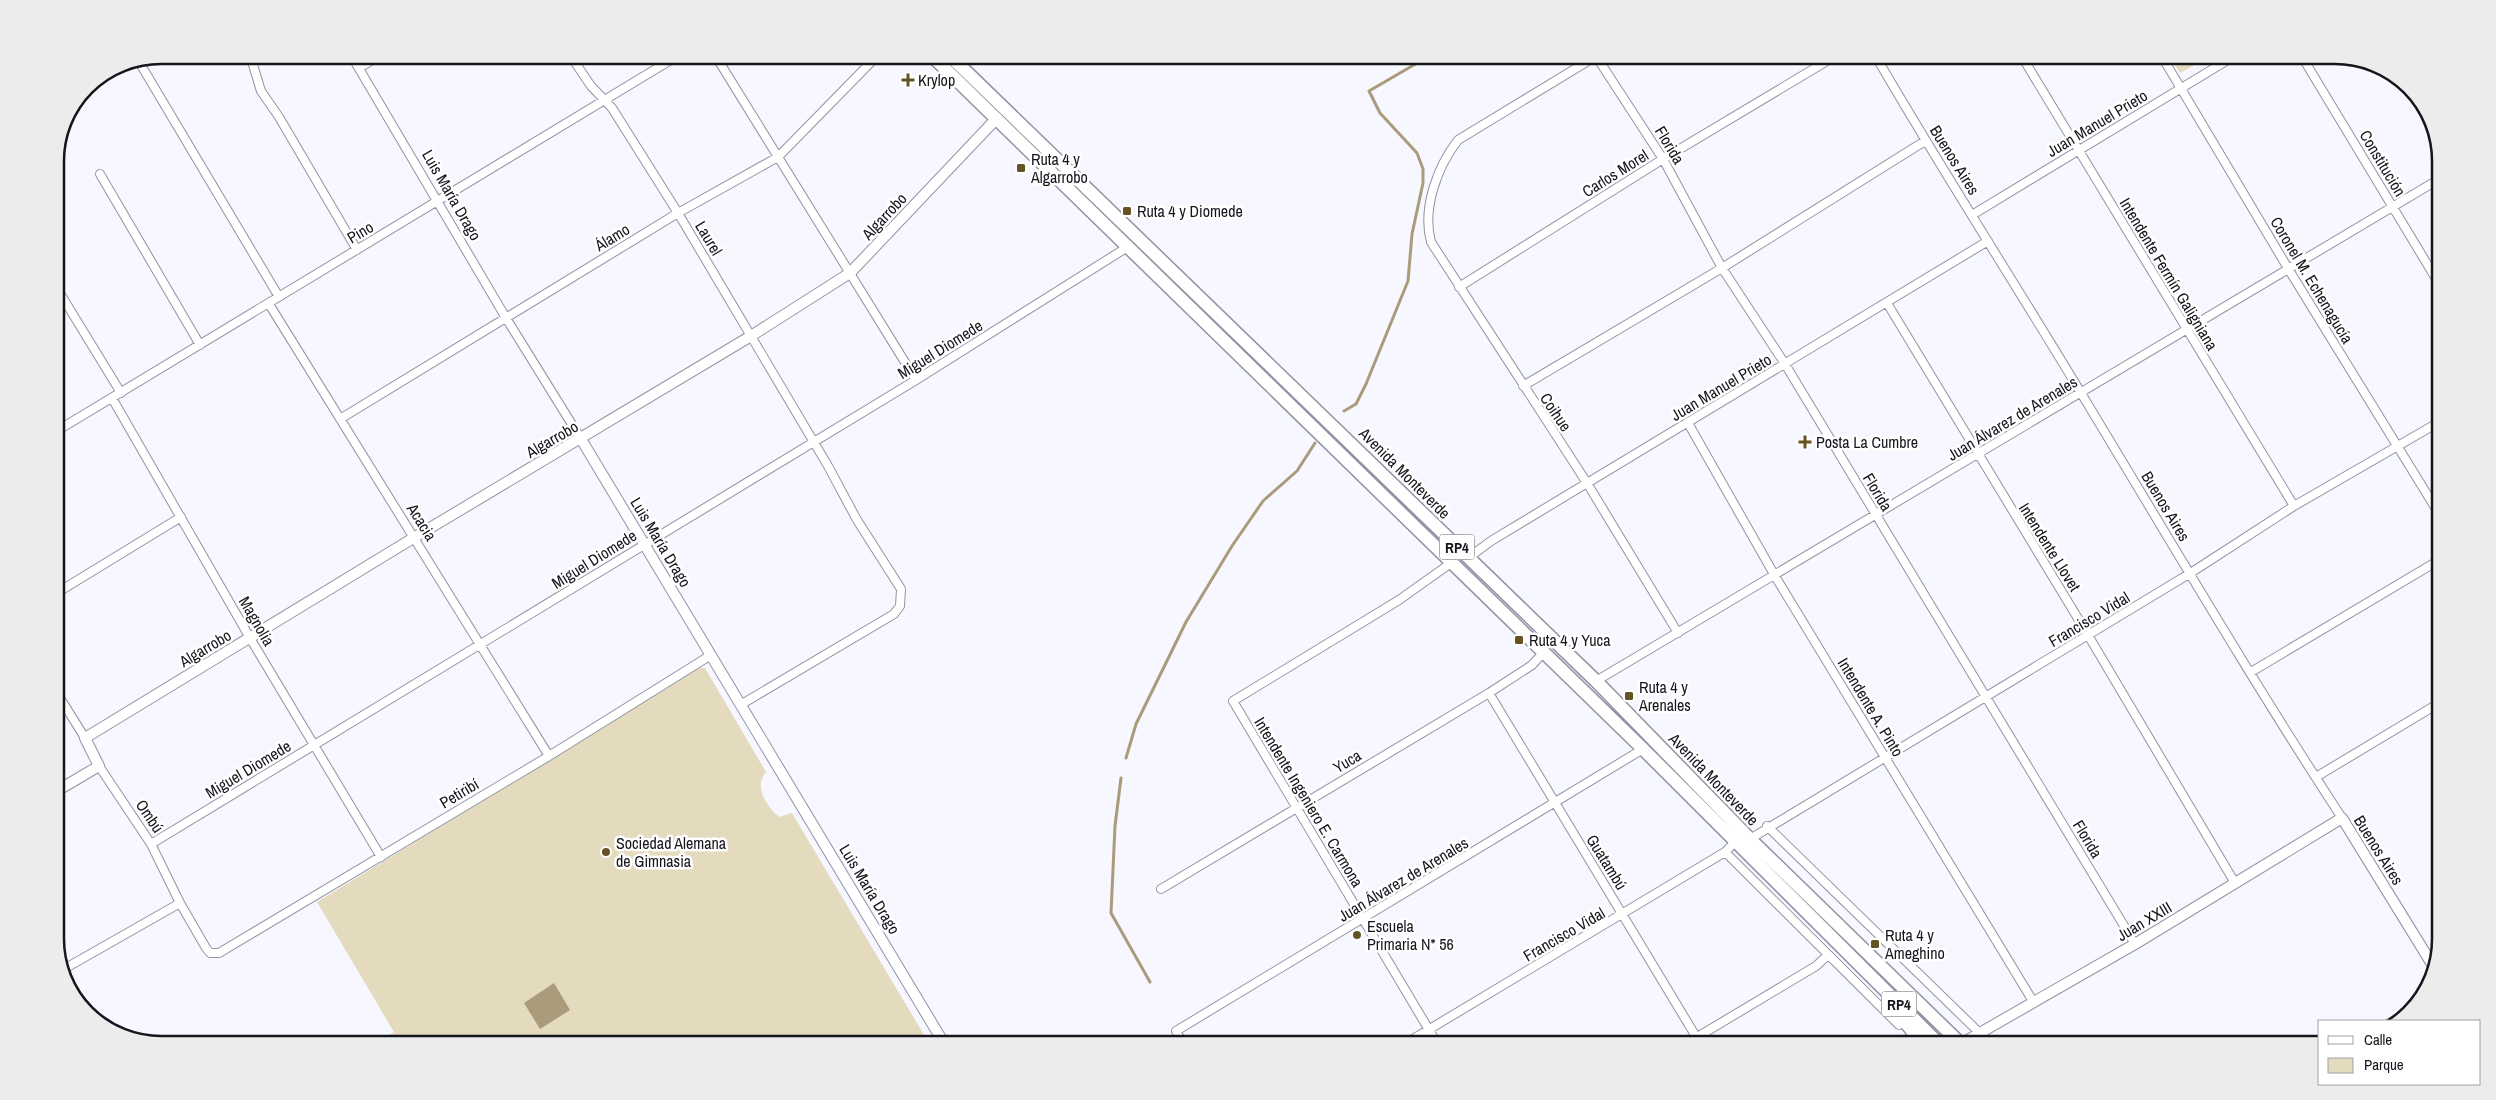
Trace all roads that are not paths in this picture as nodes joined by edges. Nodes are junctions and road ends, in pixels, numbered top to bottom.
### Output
1 (253, 64) edge
2 (357, 64) edge
3 (366, 64) edge
4 (576, 64) edge
5 (664, 64) edge
6 (721, 64) edge
7 (869, 64) edge
8 (940, 64) edge
9 (958, 64) edge
10 (1584, 64) edge
11 (1602, 64) edge
12 (1822, 64) edge
13 (1880, 64) edge
14 (2026, 64) edge
15 (2167, 64) edge
16 (2221, 64) edge
17 (2306, 64) edge
18 (142, 66) edge
19 (359, 68) junction
20 (2181, 88) junction
21 (604, 100) junction
22 (997, 118) junction
23 (1925, 141) junction
24 (2077, 150) junction
25 (778, 157) junction
26 (1663, 159) junction
27 (100, 174) dead end
28 (2432, 183) edge
29 (439, 201) junction
30 (2393, 207) junction
31 (678, 213) junction
32 (1972, 215) junction
33 (1988, 241) junction
34 (1126, 248) junction
35 (357, 250) junction
36 (1722, 268) junction
37 (2288, 270) junction
38 (850, 272) junction
39 (2432, 272) edge
40 (1459, 287) junction
41 (279, 297) junction
42 (64, 300) edge
43 (1887, 303) junction
44 (269, 304) junction
45 (506, 318) junction
46 (2188, 330) junction
47 (751, 336) junction
48 (200, 345) junction
49 (1785, 364) junction
50 (916, 380) junction
51 (1522, 386) junction
52 (2081, 392) junction
53 (121, 394) junction
54 (112, 398) junction
55 (340, 420) junction
56 (1688, 424) junction
57 (64, 427) edge
58 (2432, 427) edge
59 (582, 439) junction
60 (814, 442) junction
61 (2399, 447) junction
62 (1978, 455) junction
63 (1587, 483) junction
64 (2432, 502) edge
65 (2294, 506) junction
66 (1876, 515) junction
67 (181, 517) junction
68 (415, 537) junction
69 (645, 543) junction
70 (1468, 558) junction
71 (1451, 563) junction
72 (2432, 564) edge
73 (2189, 574) junction
74 (1775, 576) junction
75 (64, 588) edge
76 (1678, 633) junction
77 (2088, 635) junction
78 (250, 638) junction
79 (481, 646) junction
80 (1543, 653) junction
81 (711, 655) junction
82 (2251, 672) junction
83 (1596, 681) junction
84 (1489, 693) junction
85 (1986, 696) junction
86 (64, 704) edge
87 (742, 704) junction
88 (2432, 707) edge
89 (85, 738) junction
90 (315, 745) junction
91 (1643, 749) junction
92 (548, 756) junction
93 (1885, 756) junction
94 (99, 766) junction
95 (2316, 777) junction
96 (64, 787) edge
97 (1554, 803) junction
98 (1296, 807) junction
99 (2342, 818) junction
100 (1768, 826) junction
101 (1750, 839) junction
102 (1735, 842) junction
103 (151, 844) junction
104 (1724, 852) junction
105 (381, 856) junction
106 (2235, 883) junction
107 (1161, 889) dead end
108 (180, 903) junction
109 (1624, 915) junction
110 (1364, 920) junction
111 (2135, 944) junction
112 (219, 952) joint
113 (1828, 955) junction
114 (2430, 960) edge
115 (1859, 963) junction
116 (68, 967) edge
117 (2034, 1003) junction
118 (1428, 1029) junction
119 (1981, 1034) junction
120 (940, 1036) edge
121 (1178, 1036) edge
122 (1417, 1036) edge
123 (1432, 1036) edge
124 (1695, 1036) edge
125 (1699, 1036) edge
126 (1912, 1036) edge
127 (1915, 1036) edge
128 (1931, 1036) edge
129 (1952, 1036) edge
130 (1977, 1036) edge

1 - 35 street
2 - 19 street, Luis María Drago
3 - 19 street
4 - 21 street, Laurel
5 - 21 street, Pino
6 - 25 street
7 - 25 street, Álamo
8 - 22 main road, Avenida Monteverde / RP4
9 - 70 main road, Avenida Monteverde / RP4
10 - 40 street, Coihue
11 - 26 street, Florida
12 - 26 street, Carlos Morel
13 - 23 street, Buenos Aires
14 - 24 street, Intendente Fermín Galigniana
15 - 20 street, Coronel M. Echenagucía
16 - 20 street, Juan Manuel Prieto
17 - 30 street, Constitución
18 - 41 street
19 - 29 street, Luis María Drago
20 - 24 street, Juan Manuel Prieto
20 - 37 street, Coronel M. Echenagucía
21 - 29 street, Pino
21 - 31 street, Laurel
22 - 34 main road, Avenida Monteverde / RP4
22 - 38 street, Algarrobo
23 - 32 street, Buenos Aires
23 - 36 street
24 - 32 street, Juan Manuel Prieto
24 - 46 street, Intendente Fermín Galigniana
25 - 31 street, Álamo
25 - 38 street
26 - 36 street, Florida
26 - 40 street, Carlos Morel
27 - 48 street
28 - 30 street, Juan Álvarez de Arenales
29 - 35 street, Pino
29 - 45 street, Luis María Drago
30 - 37 street, Juan Álvarez de Arenales
30 - 39 street, Constitución
31 - 45 street, Álamo
31 - 47 street, Laurel
32 - 33 street, Buenos Aires
33 - 43 street, Juan Manuel Prieto
33 - 52 street, Buenos Aires
34 - 50 street, Miguel Diomede
34 - 71 main road, Avenida Monteverde / RP4
35 - 41 street, Pino
36 - 49 street, Florida
36 - 51 street
37 - 46 street, Juan Álvarez de Arenales
37 - 61 street, Coronel M. Echenagucía
38 - 47 street, Algarrobo
38 - 50 street
40 - 51 street, Coihue
41 - 44 street, Pino
42 - 53 street
43 - 49 street, Juan Manuel Prieto
43 - 62 street, Intendente Llovet
44 - 48 street, Pino
44 - 55 street, Acacia
45 - 55 street, Álamo
45 - 59 street, Luis María Drago
46 - 52 street, Juan Álvarez de Arenales
46 - 65 street, Intendente Fermín Galigniana
47 - 59 street, Algarrobo
47 - 60 street, Laurel
48 - 53 street, Pino
49 - 56 street, Juan Manuel Prieto
49 - 66 street, Florida
50 - 60 street, Miguel Diomede
51 - 63 street, Coihue
52 - 62 street, Juan Álvarez de Arenales
52 - 73 street, Buenos Aires
53 - 54 street, Pino
54 - 57 street, Pino
54 - 67 street, Magnolia
55 - 68 street, Acacia
56 - 63 street, Juan Manuel Prieto
56 - 74 street, Intendente A. Pinto
58 - 61 street, Francisco Vidal
59 - 68 street, Algarrobo
59 - 69 street, Luis María Drago
60 - 69 street, Miguel Diomede
60 - 87 street, Laurel
61 - 64 street, Coronel M. Echenagucía
61 - 65 street, Francisco Vidal
62 - 66 street, Juan Álvarez de Arenales
62 - 77 street, Intendente Llovet
63 - 70 street, Juan Manuel Prieto
63 - 76 street, Coihue
65 - 73 street, Francisco Vidal
66 - 74 street, Juan Álvarez de Arenales
66 - 85 street, Florida
67 - 75 street
67 - 78 street, Magnolia
68 - 78 street, Algarrobo
68 - 79 street, Acacia
69 - 79 street, Miguel Diomede
69 - 81 street, Luis María Drago
70 - 83 main road, Avenida Monteverde / RP4
71 - 80 main road, Avenida Monteverde / RP4
71 - 98 street, Intendente Ingeniero E. Carmona
72 - 82 street
73 - 77 street, Francisco Vidal
73 - 82 street, Buenos Aires
74 - 76 street, Juan Álvarez de Arenales
74 - 93 street, Intendente A. Pinto
76 - 83 street, Juan Álvarez de Arenales
77 - 85 street, Francisco Vidal
77 - 106 street, Intendente Llovet
78 - 89 street, Algarrobo
78 - 90 street, Magnolia
79 - 90 street, Miguel Diomede
79 - 92 street, Acacia
80 - 84 street, Yuca
80 - 91 main road, Avenida Monteverde / RP4
81 - 87 street, Luis María Drago
81 - 92 street, Petiribí
82 - 95 street, Buenos Aires
83 - 101 main road, Avenida Monteverde / RP4
84 - 97 street, Guatambú
84 - 98 street, Yuca
85 - 93 street, Francisco Vidal
85 - 111 street, Florida
86 - 89 street, Ombú
87 - 120 street, Luis María Drago
88 - 95 street
89 - 94 street, Ombú
90 - 103 street, Miguel Diomede
90 - 105 street, Magnolia
91 - 97 street, Juan Álvarez de Arenales
91 - 102 main road, Avenida Monteverde / RP4
92 - 105 street, Petiribí
93 - 100 street, Francisco Vidal
93 - 117 street, Intendente A. Pinto
94 - 96 street
94 - 103 street, Ombú
95 - 99 street, Buenos Aires
97 - 109 street, Guatambú
97 - 110 street, Juan Álvarez de Arenales
98 - 107 street, Yuca
98 - 110 street, Intendente Ingeniero E. Carmona
99 - 106 street, Juan XXIII
99 - 114 street, Buenos Aires
100 - 101 street, Francisco Vidal
100 - 119 street, Avenida Monteverde
101 - 129 main road, Avenida Monteverde / RP4
102 - 104 street, Francisco Vidal
102 - 115 main road, Avenida Monteverde / RP4
103 - 108 street, Ombú
104 - 109 street, Francisco Vidal
104 - 113 street
105 - 112 street, Petiribí
106 - 111 street, Juan XXIII
108 - 112 street, Ombú
108 - 116 street
109 - 118 street, Francisco Vidal
109 - 124 street, Guatambú
110 - 118 street, Intendente Ingeniero E. Carmona
110 - 121 street, Juan Álvarez de Arenales
111 - 117 street, Juan XXIII
113 - 125 street
113 - 126 street
115 - 127 main road
115 - 128 main road, Avenida Monteverde / RP4
117 - 119 street, Juan XXIII
118 - 122 street, Francisco Vidal
118 - 123 street, Intendente Ingeniero E. Carmona
119 - 130 street, Juan XXIII

